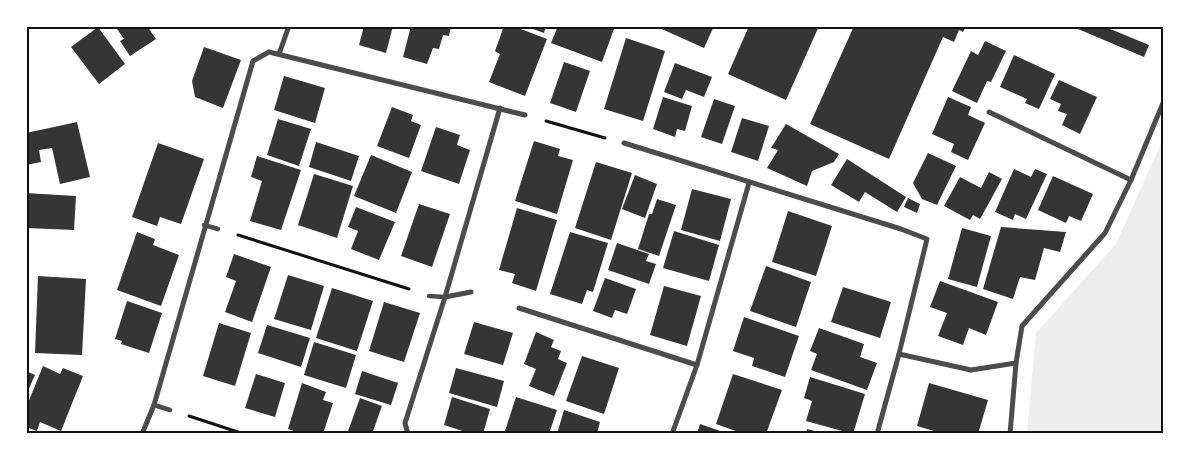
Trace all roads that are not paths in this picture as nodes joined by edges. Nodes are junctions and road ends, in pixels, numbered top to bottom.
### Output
1 (289, 26) edge
2 (279, 54) junction
3 (1163, 103) edge
4 (500, 108) junction
5 (989, 112) dead end
6 (525, 115) road end
7 (624, 143) road end
8 (1131, 180) junction
9 (749, 182) junction
10 (204, 225) junction
11 (218, 229) road end
12 (471, 292) dead end
13 (429, 296) road end
14 (445, 297) junction
15 (519, 308) dead end
16 (899, 354) junction
17 (1016, 363) junction
18 (697, 364) junction
19 (154, 405) junction
20 (170, 410) road end
21 (142, 434) edge
22 (408, 434) edge
23 (672, 434) edge
24 (877, 434) edge
25 (1010, 434) edge

1 - 2 street
2 - 4 street
2 - 10 street
3 - 8 street
4 - 6 street
4 - 14 street
5 - 8 street
7 - 9 street
8 - 17 street
9 - 16 street
9 - 18 street
10 - 11 street
10 - 19 street
12 - 14 street
13 - 14 street
14 - 22 street
15 - 18 street
16 - 17 street
16 - 24 street
17 - 25 street
18 - 23 street
19 - 20 street
19 - 21 street

